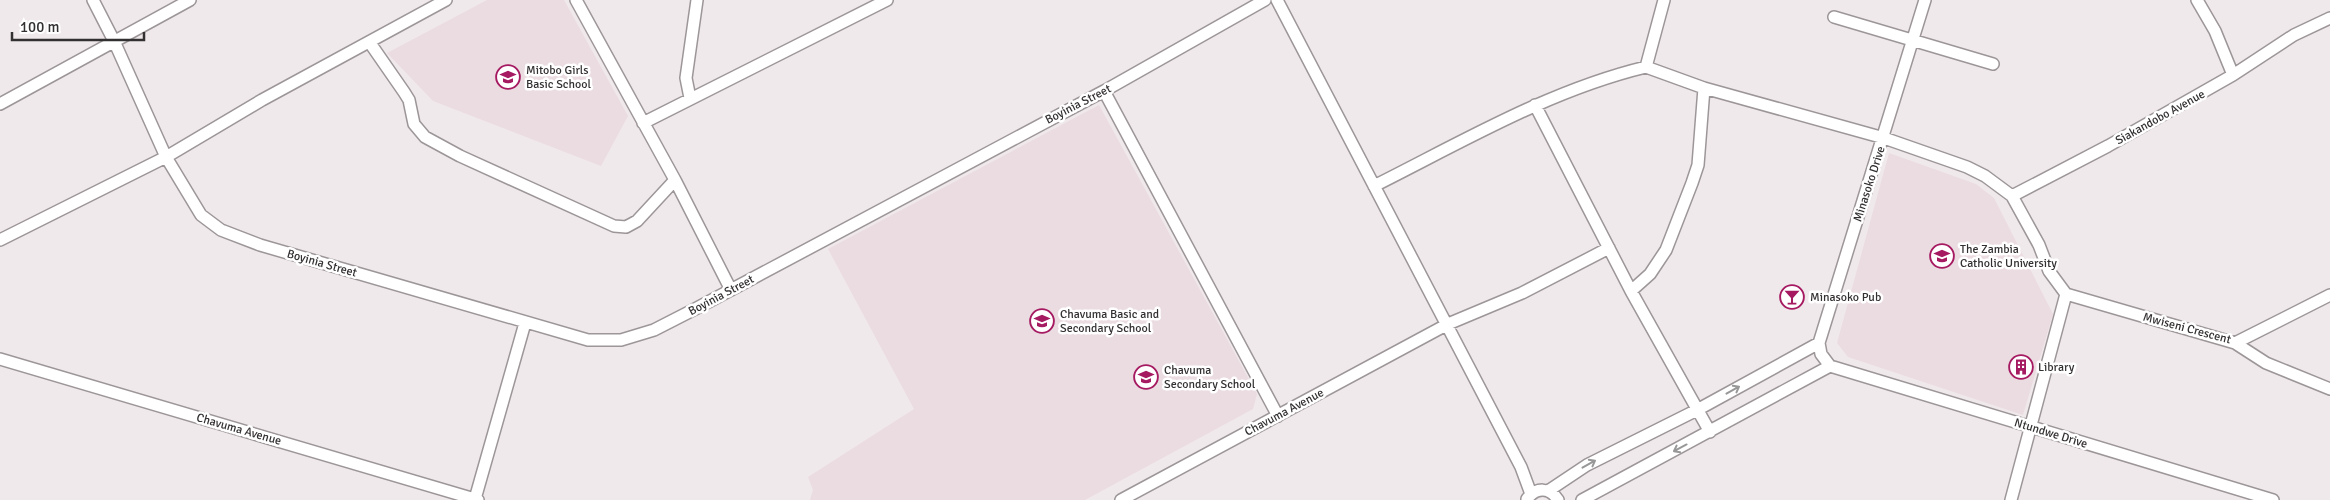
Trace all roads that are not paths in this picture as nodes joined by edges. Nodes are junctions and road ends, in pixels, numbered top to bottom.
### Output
1 (92, 0) edge
2 (190, 0) edge
3 (446, 0) edge
4 (576, 0) edge
5 (696, 0) edge
6 (887, 0) edge
7 (1265, 0) edge
8 (1277, 0) edge
9 (1664, 0) edge
10 (1925, 0) edge
11 (2197, 0) edge
12 (1834, 17) dead end
13 (2330, 18) edge
14 (1914, 39) junction
15 (114, 41) junction
16 (370, 43) junction
17 (1993, 64) dead end
18 (1646, 67) junction
19 (2233, 75) junction
20 (1704, 88) junction
21 (1104, 91) junction
22 (690, 98) junction
23 (0, 104) edge
24 (1535, 105) junction
25 (643, 123) junction
26 (1884, 138) junction
27 (166, 157) junction
28 (675, 180) junction
29 (1374, 186) junction
30 (2012, 196) junction
31 (0, 240) edge
32 (1609, 248) junction
33 (731, 290) junction
34 (1631, 291) junction
35 (2066, 294) junction
36 (2330, 295) edge
37 (525, 323) junction
38 (1448, 324) junction
39 (2235, 342) junction
40 (1819, 343) junction
41 (0, 359) edge
42 (1830, 366) junction
43 (2330, 389) edge
44 (1697, 410) junction
45 (1278, 416) junction
46 (2032, 427) junction
47 (1710, 432) junction
48 (1536, 494) edge
49 (476, 499) edge
50 (1121, 500) edge
51 (1558, 500) edge
52 (1582, 500) edge
53 (2012, 500) edge
54 (2273, 500) edge

1 - 15 street, Boyinia Street
2 - 15 street
3 - 16 street
4 - 25 street
5 - 22 street
6 - 22 street
7 - 21 street, Boyinia Street
8 - 29 street
9 - 18 street
10 - 14 street, Minasoko Drive
11 - 19 street
12 - 14 street
13 - 19 street, Siakandobo Avenue
14 - 17 street
14 - 26 street, Minasoko Drive
15 - 23 street
15 - 27 street, Boyinia Street
16 - 27 street
16 - 28 street
18 - 20 street
18 - 24 street
19 - 30 street, Siakandobo Avenue
20 - 26 street
20 - 34 street
21 - 33 street, Boyinia Street
21 - 45 street
22 - 25 street
24 - 29 street
24 - 32 street
25 - 28 street
26 - 30 street
26 - 40 street, Minasoko Drive
27 - 31 street
27 - 37 street, Boyinia Street
28 - 33 street
29 - 38 street
30 - 35 street
32 - 34 street
32 - 38 street, Chavuma Avenue
33 - 37 street, Boyinia Street
34 - 44 street
35 - 39 street, Mwiseni Crescent
35 - 46 street
36 - 39 street, Mwiseni Crescent
37 - 49 street
38 - 45 street, Chavuma Avenue
38 - 48 street
39 - 43 street
40 - 42 street
44 -> 40 street
41 - 49 street, Chavuma Avenue
42 - 46 street, Ntundwe Drive
42 - 47 street
44 - 47 street
48 -> 44 street
45 - 50 street, Chavuma Avenue
46 - 53 street
46 - 54 street, Ntundwe Drive
47 -> 52 street
48 - 51 street

